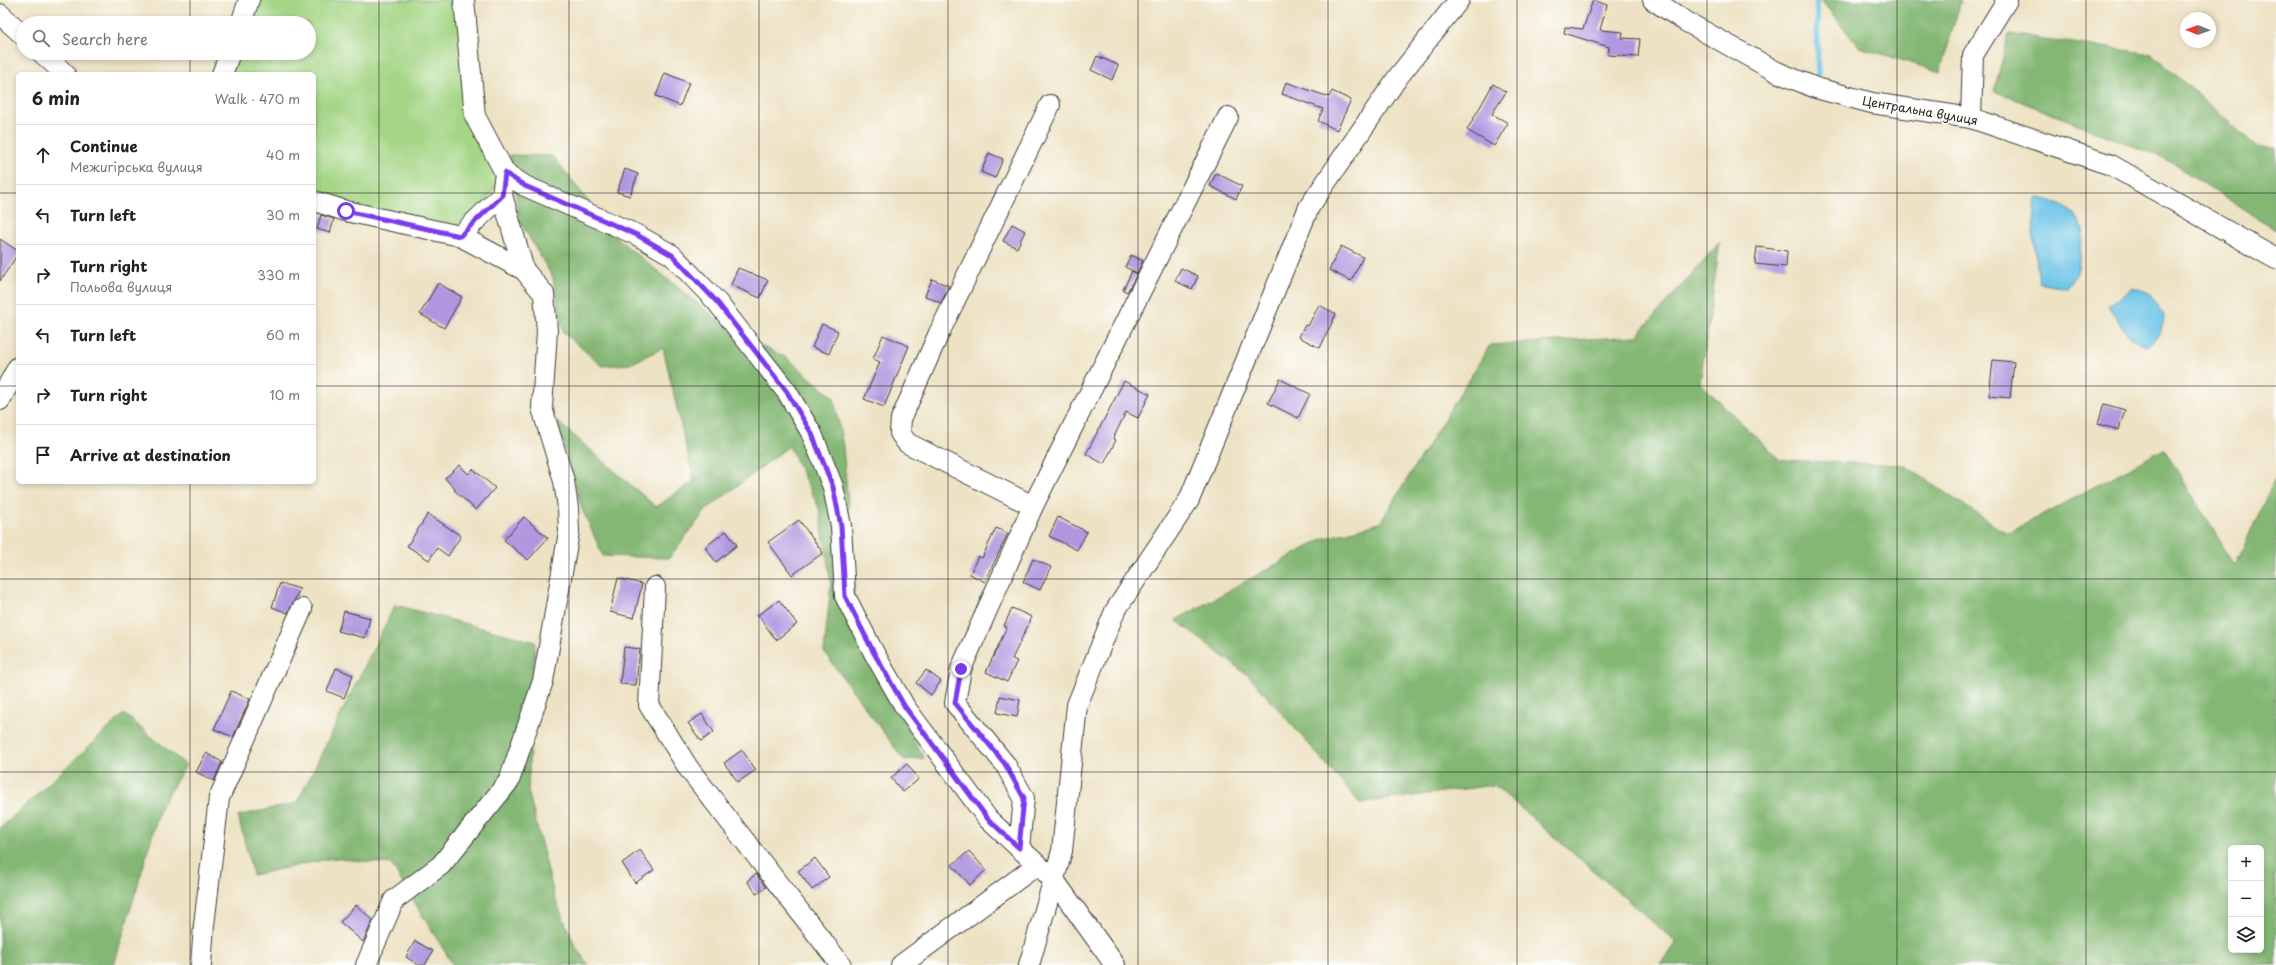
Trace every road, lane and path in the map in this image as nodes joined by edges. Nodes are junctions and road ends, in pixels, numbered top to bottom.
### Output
1 (248, 0) edge
2 (464, 0) edge
3 (1459, 0) edge
4 (1653, 0) edge
5 (2007, 0) edge
6 (0, 14) edge
7 (243, 16) edge
8 (16, 29) edge
9 (50, 60) edge
10 (227, 60) edge
11 (63, 72) edge
12 (223, 72) edge
13 (1050, 105) dead end
14 (1228, 118) dead end
15 (1971, 118) junction
16 (505, 173) junction
17 (502, 196) junction
18 (316, 202) edge
19 (460, 236) junction
20 (2276, 259) edge
21 (524, 270) junction
22 (16, 371) edge
23 (0, 400) edge
24 (1033, 506) junction
25 (655, 587) dead end
26 (302, 609) dead end
27 (1019, 848) junction
28 (1037, 865) junction
29 (1054, 880) junction
30 (201, 965) edge
31 (366, 965) edge
32 (842, 965) edge
33 (901, 965) edge
34 (1029, 965) edge
35 (1115, 965) edge

1 - 7 street
2 - 16 street
3 - 29 street
4 - 15 street, Центральна вулиця
5 - 15 street
6 - 8 street
9 - 11 street
10 - 12 street
13 - 24 street
14 - 24 street
15 - 20 street, Центральна вулиця
16 - 17 street
16 - 27 street
17 - 19 street
17 - 21 street
18 - 19 street
19 - 21 street
21 - 31 street
22 - 23 street
24 - 27 street
25 - 32 street
26 - 30 street
27 - 28 street
28 - 29 street
28 - 33 street
29 - 34 street
29 - 35 street

